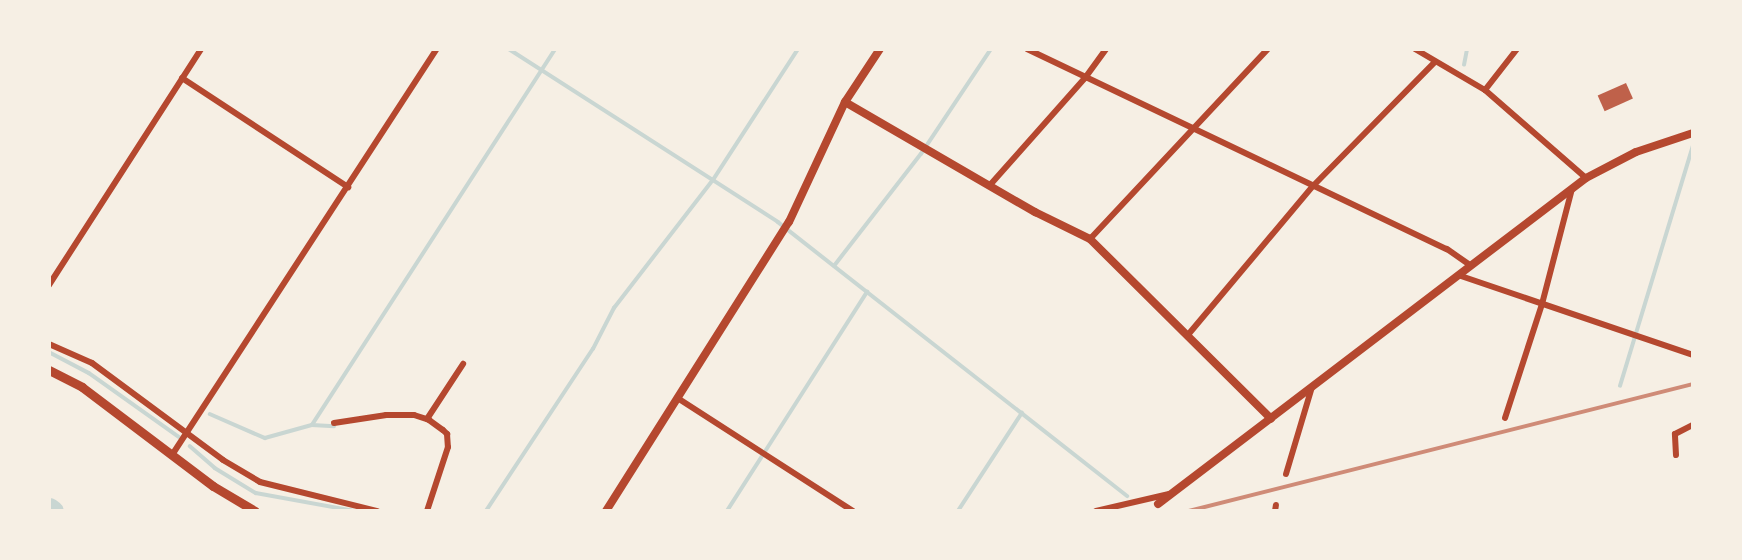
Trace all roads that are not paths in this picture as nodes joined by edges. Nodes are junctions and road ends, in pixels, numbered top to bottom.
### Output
1 (201, 49) edge
2 (437, 49) edge
3 (880, 49) edge
4 (1027, 49) edge
5 (1106, 49) edge
6 (1268, 49) edge
7 (1415, 49) edge
8 (1517, 49) edge
9 (1435, 62) junction
10 (182, 78) junction
11 (1085, 78) junction
12 (1485, 90) junction
13 (845, 102) junction
14 (1195, 129) junction
15 (1693, 133) edge
16 (1586, 178) junction
17 (990, 185) junction
18 (1313, 186) junction
19 (348, 187) junction
20 (1573, 187) junction
21 (1090, 239) junction
22 (1471, 265) junction
23 (1458, 275) junction
24 (49, 285) edge
25 (1542, 304) junction
26 (1187, 336) junction
27 (49, 344) edge
28 (1693, 355) edge
29 (463, 365) dead end
30 (49, 370) edge
31 (1312, 387) junction
32 (679, 399) junction
33 (1505, 418) dead end
34 (427, 419) junction
35 (1271, 419) junction
36 (334, 423) dead end
37 (1693, 425) edge
38 (187, 433) junction
39 (1676, 454) dead end
40 (172, 455) junction
41 (1286, 474) dead end
42 (1173, 494) junction
43 (1158, 504) dead end
44 (255, 511) edge
45 (377, 511) edge
46 (427, 511) edge
47 (606, 511) edge
48 (853, 511) edge
49 (1096, 511) edge

1 - 10 street
2 - 19 street
3 - 13 street
4 - 11 street
5 - 11 street
6 - 14 street
7 - 9 street
8 - 12 street
9 - 12 street
9 - 18 street
10 - 19 street
10 - 24 street
11 - 14 street
11 - 17 street
12 - 16 street
13 - 17 street
13 - 32 street
14 - 18 street
14 - 21 street
15 - 16 street
16 - 20 street
17 - 21 street
18 - 22 street
18 - 26 street
19 - 38 street
20 - 22 street
20 - 25 street
21 - 26 street
22 - 23 street
23 - 25 street
23 - 31 street
25 - 28 street
25 - 33 street
26 - 35 street
27 - 38 street
29 - 34 street
30 - 40 main road
31 - 35 street
31 - 41 street
32 - 47 street
32 - 48 street
34 - 36 street
34 - 46 street
35 - 42 street
37 - 39 street
38 - 40 street
38 - 45 street
40 - 44 main road
42 - 43 street
42 - 49 street

